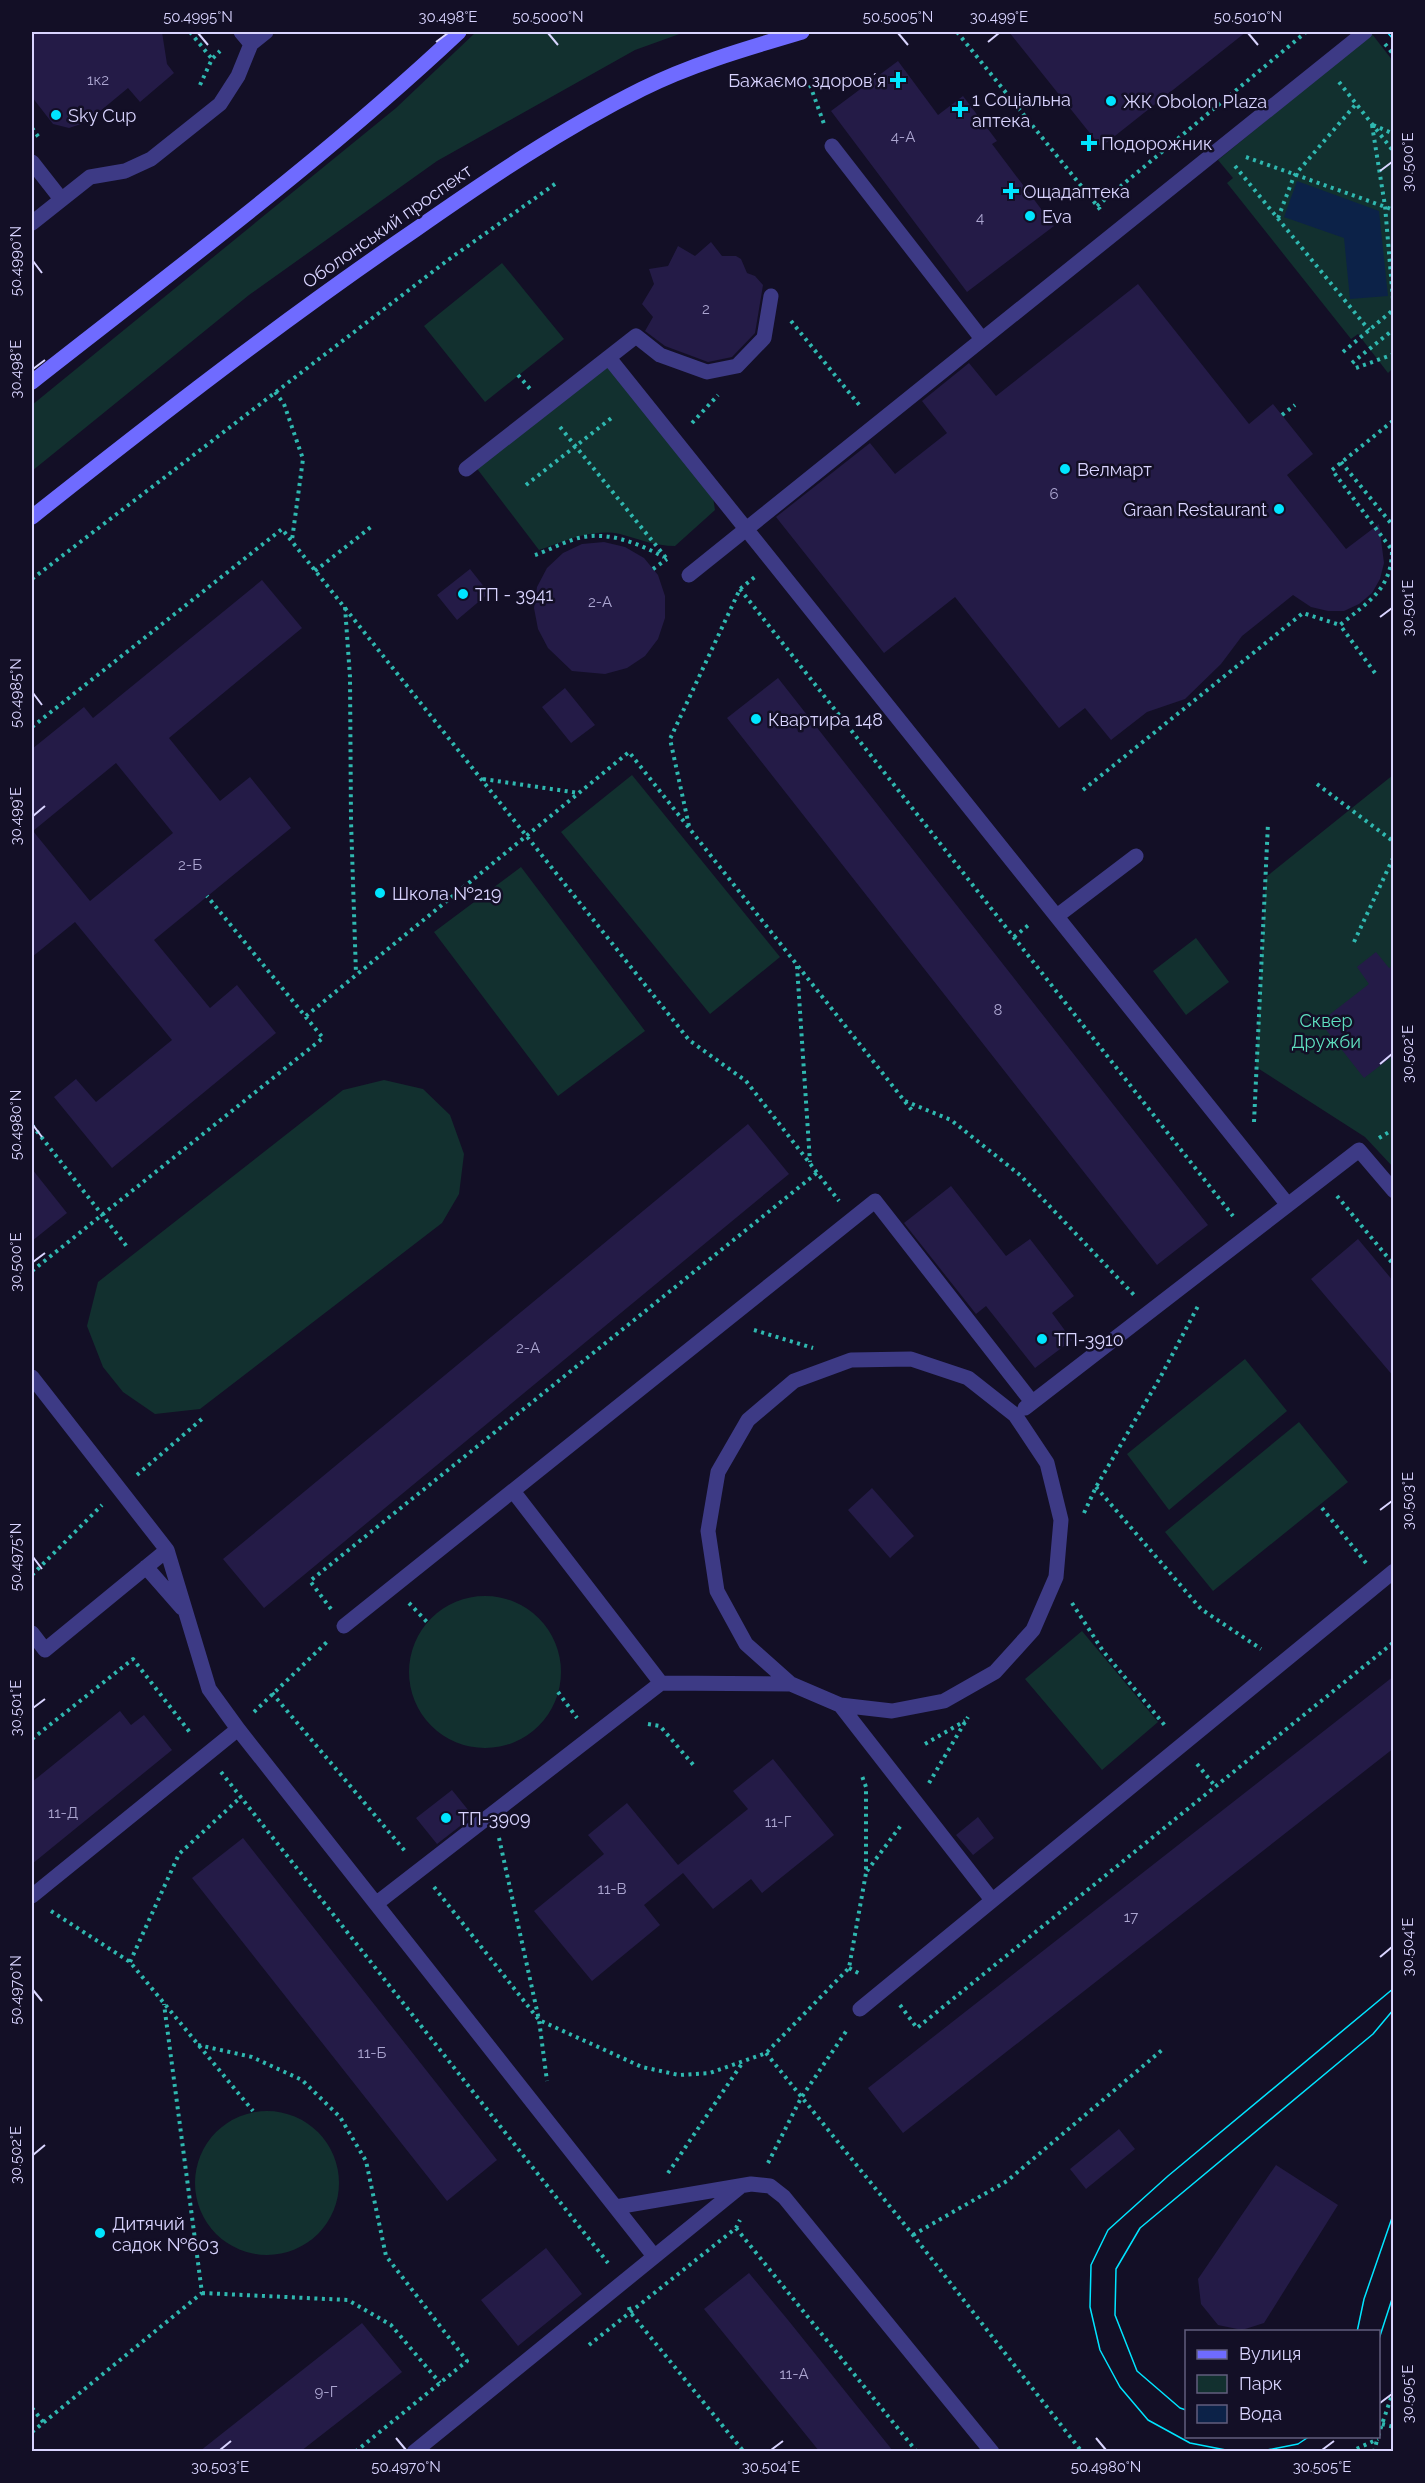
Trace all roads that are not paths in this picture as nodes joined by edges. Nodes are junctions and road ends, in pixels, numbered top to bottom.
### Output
1 (241, 32) edge
2 (266, 32) edge
3 (459, 32) edge
4 (802, 32) edge
5 (1365, 32) edge
6 (251, 44) junction
7 (832, 146) road end
8 (32, 162) edge
9 (61, 199) junction
10 (32, 223) edge
11 (771, 296) road end
12 (982, 339) junction
13 (609, 358) junction
14 (32, 382) edge
15 (466, 469) dead end
16 (32, 517) edge
17 (746, 529) junction
18 (689, 575) dead end
19 (1136, 856) dead end
20 (1057, 916) junction
21 (1394, 1191) edge
22 (1288, 1205) junction
23 (32, 1377) edge
24 (1032, 1402) junction
25 (1015, 1415) junction
26 (513, 1491) junction
27 (166, 1550) junction
28 (146, 1567) junction
29 (1394, 1570) edge
30 (186, 1612) junction
31 (344, 1626) road end
32 (32, 1633) edge
33 (661, 1683) junction
34 (791, 1684) junction
35 (840, 1705) junction
36 (238, 1729) junction
37 (992, 1900) junction
38 (36, 1901) edge
39 (377, 1903) junction
40 (860, 2009) road end
41 (741, 2186) junction
42 (616, 2207) junction
43 (654, 2256) junction
44 (414, 2451) edge
45 (992, 2451) edge

1 - 6 lane
2 - 6 lane
3 - 14 main road
4 - 16 main road, Оболонський проспект
5 - 12 lane
6 - 9 lane
7 - 12 lane
8 - 9 lane
9 - 10 lane
11 - 13 lane
12 - 17 lane
13 - 15 lane
13 - 17 lane
17 - 18 lane
17 - 20 lane
19 - 20 lane
20 - 22 lane
21 - 22 lane
22 - 24 lane
23 - 27 lane
24 - 25 lane
24 - 26 lane
25 - 34 lane
25 - 35 lane
26 - 31 lane
26 - 33 lane
27 - 28 lane
27 - 30 lane
28 - 30 lane
28 - 32 lane
29 - 37 lane
30 - 36 lane
33 - 34 lane
33 - 39 lane
34 - 35 lane
35 - 37 lane
36 - 38 lane
36 - 39 lane
37 - 40 lane
39 - 42 lane
41 - 42 lane
41 - 43 lane
41 - 45 lane
42 - 43 lane
43 - 44 lane

